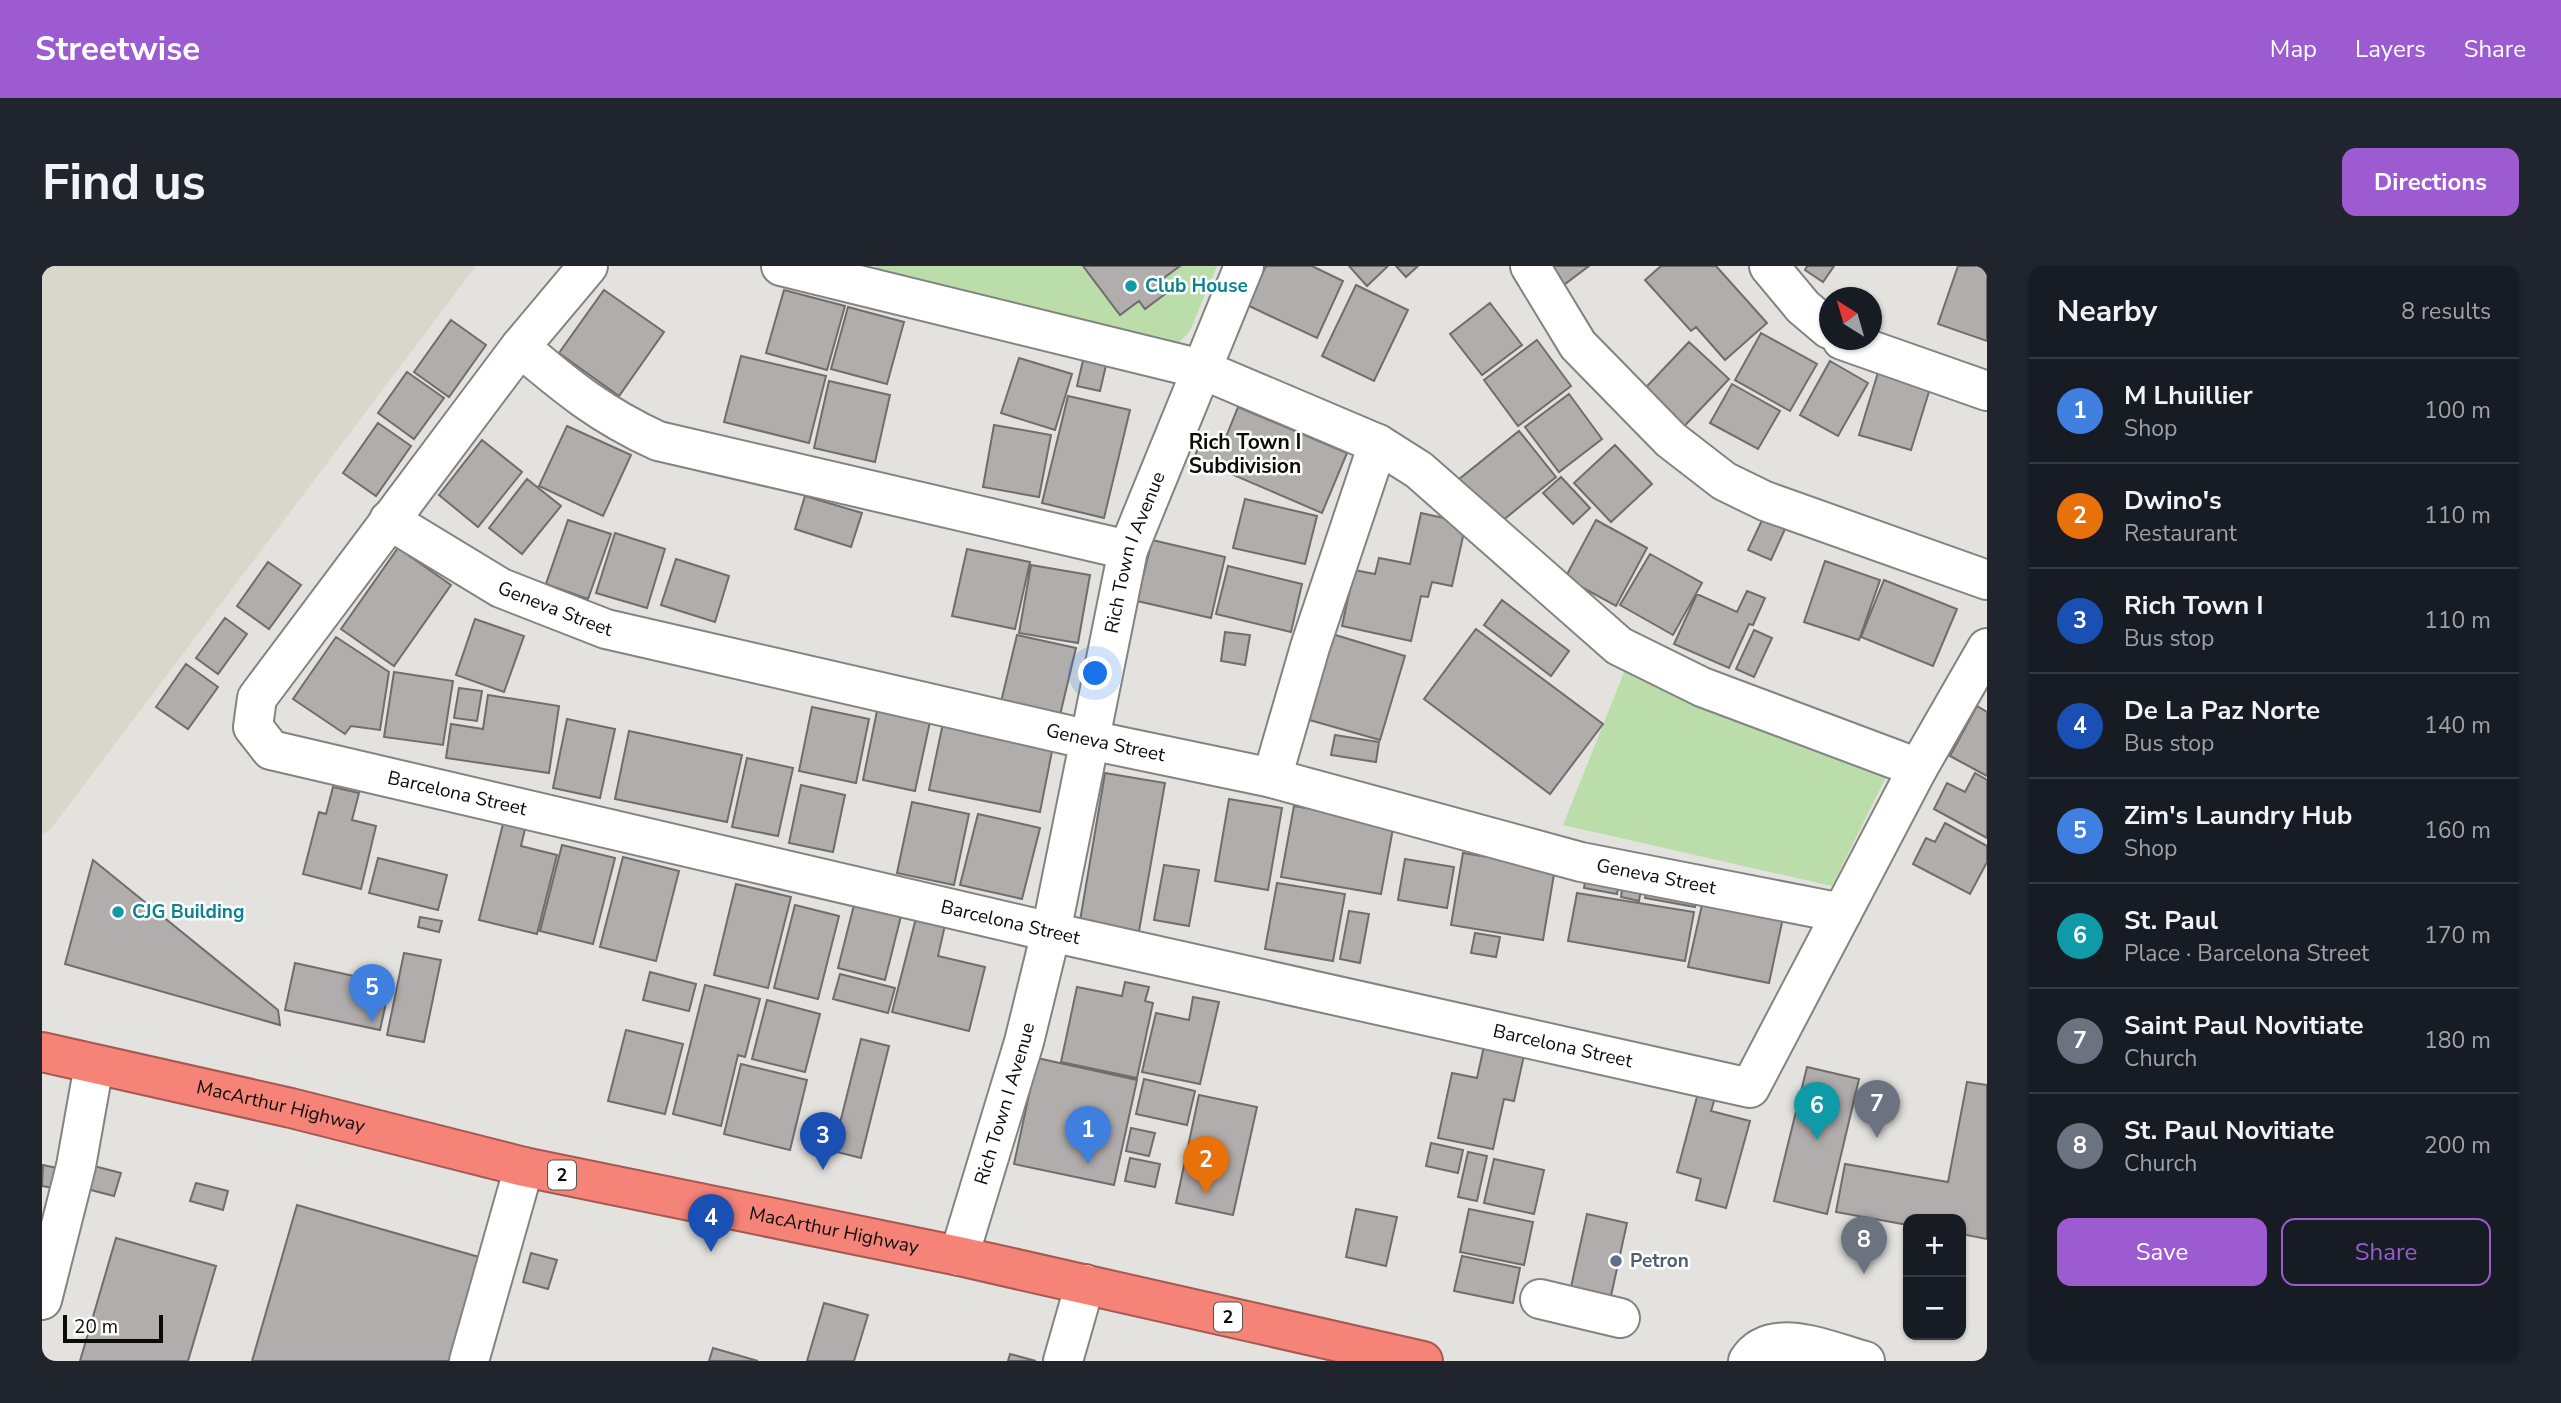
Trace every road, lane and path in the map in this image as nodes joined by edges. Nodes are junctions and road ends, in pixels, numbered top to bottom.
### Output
1 (588, 266) edge
2 (781, 266) edge
3 (1244, 266) edge
4 (1530, 266) edge
5 (1769, 266) edge
6 (830, 272) edge
7 (1819, 321) edge
8 (520, 347) junction
9 (1870, 350) edge
10 (1201, 369) junction
11 (1987, 391) edge
12 (1378, 444) junction
13 (389, 520) junction
14 (1128, 550) junction
15 (1987, 580) edge
16 (1987, 648) edge
17 (1090, 740) junction
18 (1918, 768) junction
19 (1272, 778) junction
20 (1842, 913) junction
21 (1051, 932) junction
22 (42, 1052) edge
23 (94, 1065) junction
24 (524, 1167) junction
25 (959, 1256) junction
26 (47, 1259) edge
27 (1085, 1284) junction
28 (1540, 1299) dead end
29 (42, 1300) edge
30 (1620, 1318) dead end
31 (1368, 1355) edge
32 (469, 1361) edge
33 (1063, 1361) edge
34 (1423, 1361) edge
35 (1748, 1361) edge
36 (1865, 1361) edge

1 - 8 street
2 - 6 street
3 - 10 street, Rich Town I Avenue
4 - 15 street
5 - 7 street
6 - 10 street
8 - 13 street
8 - 14 street
9 - 11 street
10 - 12 street
10 - 14 street, Rich Town I Avenue
12 - 18 street
12 - 19 street
13 - 17 street, Geneva Street
13 - 21 street, Barcelona Street
14 - 17 street, Rich Town I Avenue
16 - 18 street
17 - 19 street, Geneva Street
17 - 21 street, Rich Town I Avenue
18 - 20 street
19 - 20 street, Geneva Street
20 - 21 street, Barcelona Street
21 - 25 street, Rich Town I Avenue
22 - 23 highway, MacArthur Highway / 2
23 - 24 highway, MacArthur Highway / 2
23 - 26 street
24 - 25 highway, MacArthur Highway / 2
24 - 32 street
25 - 27 highway, MacArthur Highway / 2
26 - 29 street
27 - 31 highway, MacArthur Highway / 2
27 - 33 street
28 - 30 street
31 - 34 highway, MacArthur Highway / 2
35 - 36 street

